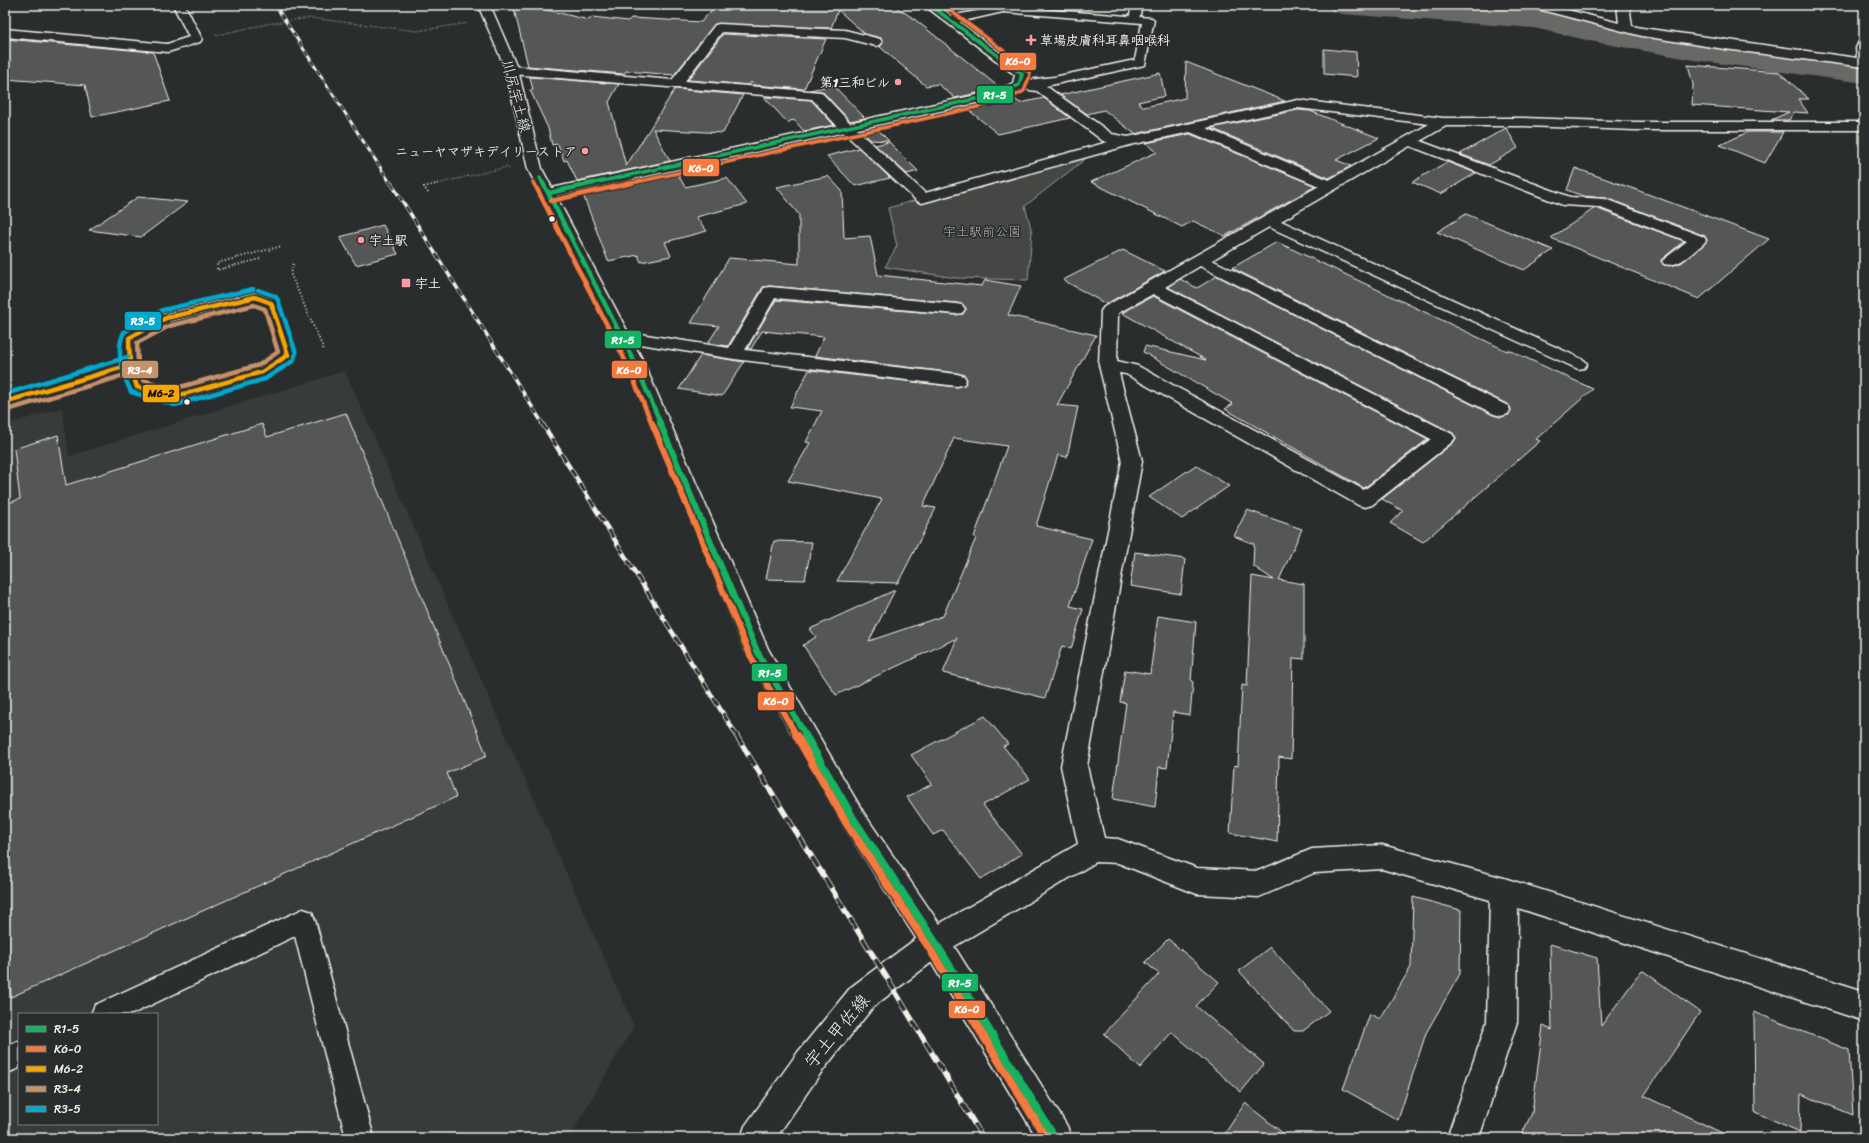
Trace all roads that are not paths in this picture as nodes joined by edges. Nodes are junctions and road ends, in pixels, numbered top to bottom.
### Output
1 (179, 5) edge
2 (484, 5) edge
3 (930, 5) edge
4 (1137, 5) edge
5 (1534, 5) edge
6 (1622, 5) edge
7 (1134, 19) junction
8 (950, 20) junction
9 (1626, 28) junction
10 (5, 33) edge
11 (876, 42) dead end
12 (1864, 42) edge
13 (1864, 63) edge
14 (512, 70) junction
15 (676, 84) junction
16 (1019, 85) junction
17 (1443, 122) junction
18 (1864, 126) edge
19 (846, 127) junction
20 (1191, 127) junction
21 (1128, 141) junction
22 (1409, 141) junction
23 (1330, 186) junction
24 (549, 194) junction
25 (1269, 221) junction
26 (1200, 260) junction
27 (1670, 261) dead end
28 (1153, 287) junction
29 (956, 309) dead end
30 (621, 336) junction
31 (734, 354) junction
32 (1108, 364) junction
33 (1578, 364) dead end
34 (130, 365) junction
35 (957, 380) dead end
36 (5, 402) edge
37 (1501, 410) dead end
38 (1094, 850) junction
39 (1504, 891) junction
40 (935, 942) junction
41 (1864, 1006) edge
42 (106, 1013) edge
43 (18, 1054) edge
44 (5, 1061) edge
45 (360, 1138) edge
46 (757, 1138) edge
47 (1055, 1138) edge
48 (1463, 1138) edge

1 - 10 street
2 - 14 street, 川尻宇土線
3 - 8 street
4 - 7 lane
5 - 9 street
6 - 9 street
7 - 8 street
7 - 16 street
8 - 16 street
9 - 13 street
11 - 15 street
12 - 13 street
14 - 15 street
14 - 24 street, 川尻宇土線
15 - 19 street
16 - 19 street
16 - 21 street
17 - 18 street
17 - 20 street
17 - 22 street
19 - 21 street
19 - 24 street
20 - 21 street
20 - 23 street
22 - 23 street
22 - 27 street
23 - 25 street
24 - 30 street, 川尻宇土線
25 - 26 street
25 - 33 street
26 - 28 street
26 - 37 street
28 - 32 street
28 - 32 street
29 - 31 street
30 - 31 street
30 - 40 street, 川尻宇土線
31 - 35 street
32 - 38 street
34 - 34 lane
34 - 36 street
38 - 39 street
38 - 40 street, 宇土甲佐線
39 - 41 street
39 - 48 street
40 - 46 street, 宇土甲佐線
40 - 47 street, 川尻宇土線
42 - 45 lane
43 - 44 lane

